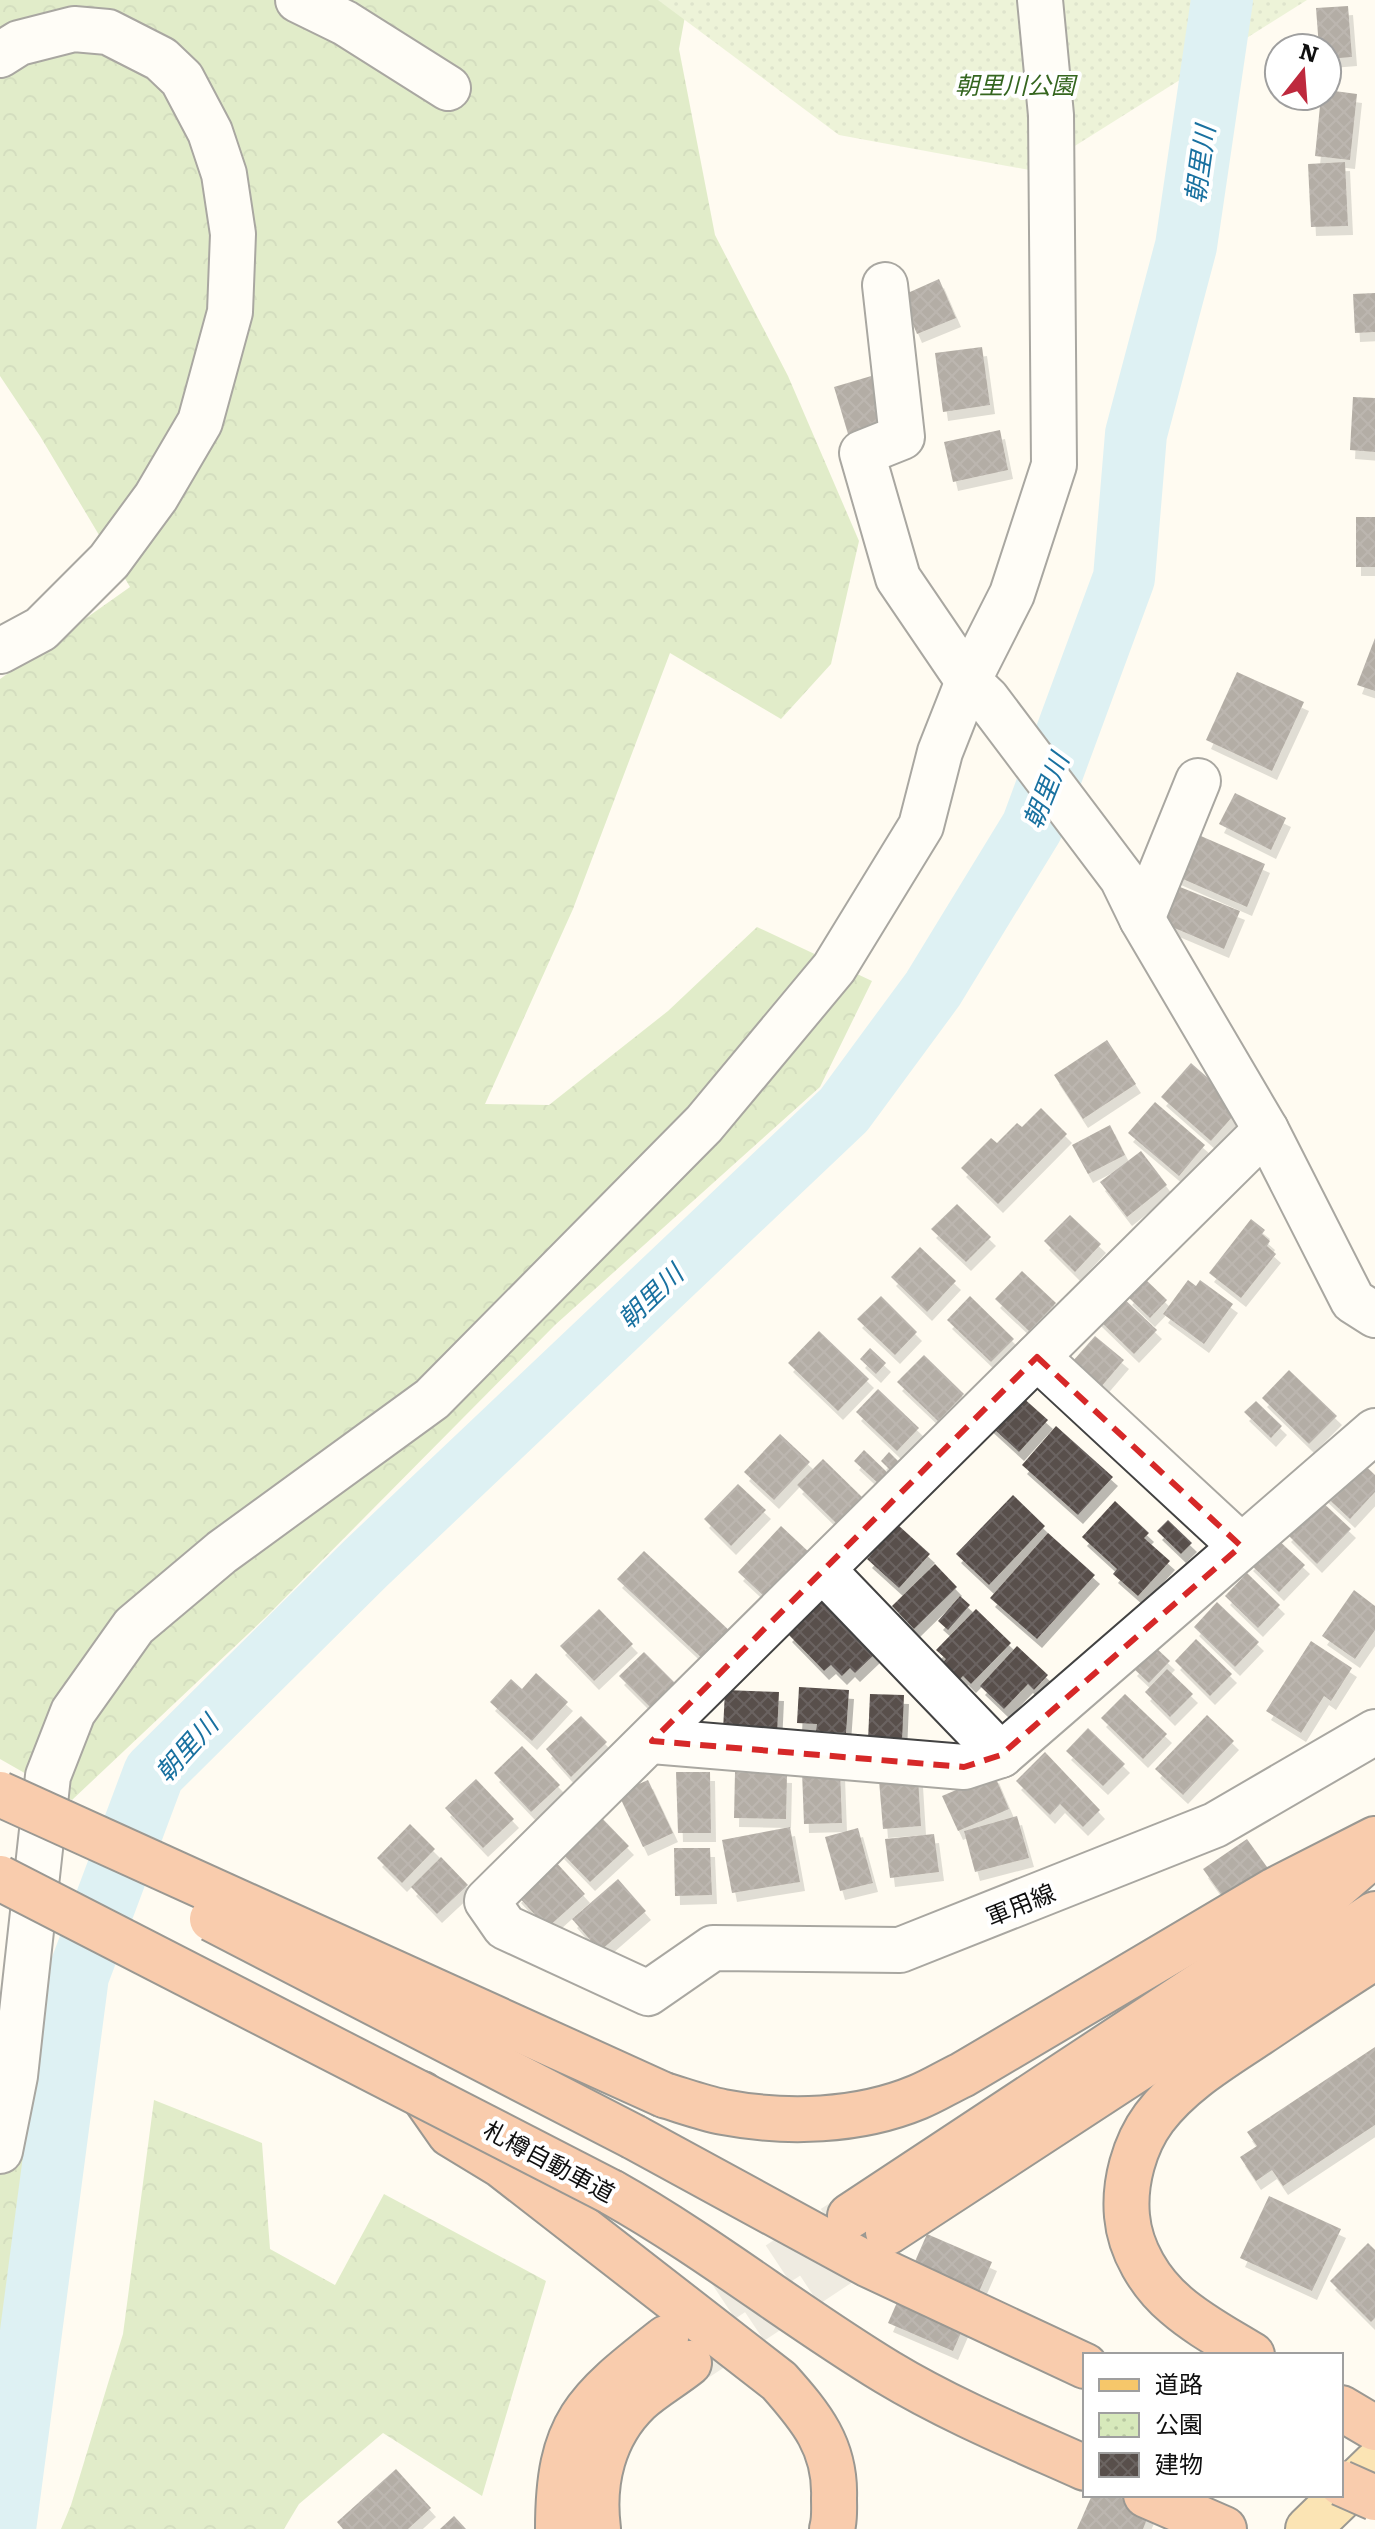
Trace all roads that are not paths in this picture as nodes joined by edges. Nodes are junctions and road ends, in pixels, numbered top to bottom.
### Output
1 (298, 0) edge
2 (1040, 0) edge
3 (0, 55) edge
4 (448, 88) dead end
5 (885, 285) dead end
6 (0, 651) edge
7 (978, 690) junction
8 (1198, 781) dead end
9 (1142, 919) junction
10 (1266, 1130) junction
11 (1375, 1315) edge
12 (1037, 1357) junction
13 (1375, 1431) edge
14 (1241, 1546) junction
15 (823, 1570) junction
16 (1375, 1732) edge
17 (652, 1741) junction
18 (1001, 1755) junction
19 (0, 1794) edge
20 (0, 1802) edge
21 (1375, 1839) edge
22 (1375, 1853) edge
23 (0, 1878) edge
24 (1375, 1914) edge
25 (1375, 1957) edge
26 (422, 2094) junction
27 (0, 2151) edge
28 (1249, 2353) edge
29 (1083, 2365) edge
30 (1375, 2464) edge
31 (1083, 2467) edge
32 (1343, 2484) edge
33 (1343, 2495) edge
34 (1151, 2497) edge
35 (1341, 2497) edge
36 (1375, 2498) edge
37 (558, 2529) edge
38 (598, 2529) edge
39 (832, 2529) edge
40 (1224, 2529) edge
41 (1308, 2529) edge

1 - 4 street
2 - 7 street
3 - 6 street
5 - 7 street
7 - 9 street
7 - 27 street
8 - 9 street
9 - 10 street
10 - 11 street
10 - 12 street
12 - 14 street
12 - 15 street
13 - 14 street
14 - 18 street
15 - 17 street
15 - 18 street
16 - 17 street, 軍用線
17 - 18 street
19 - 21 highway, bridge
20 - 29 highway, bridge
22 - 24 highway
23 - 26 highway, 札樽自動車道, bridge
25 - 28 highway
26 - 31 highway, 札樽自動車道, bridge
26 - 39 highway
30 - 33 main road
32 - 36 highway, bridge
34 - 40 highway
35 - 41 main road
37 - 38 highway

